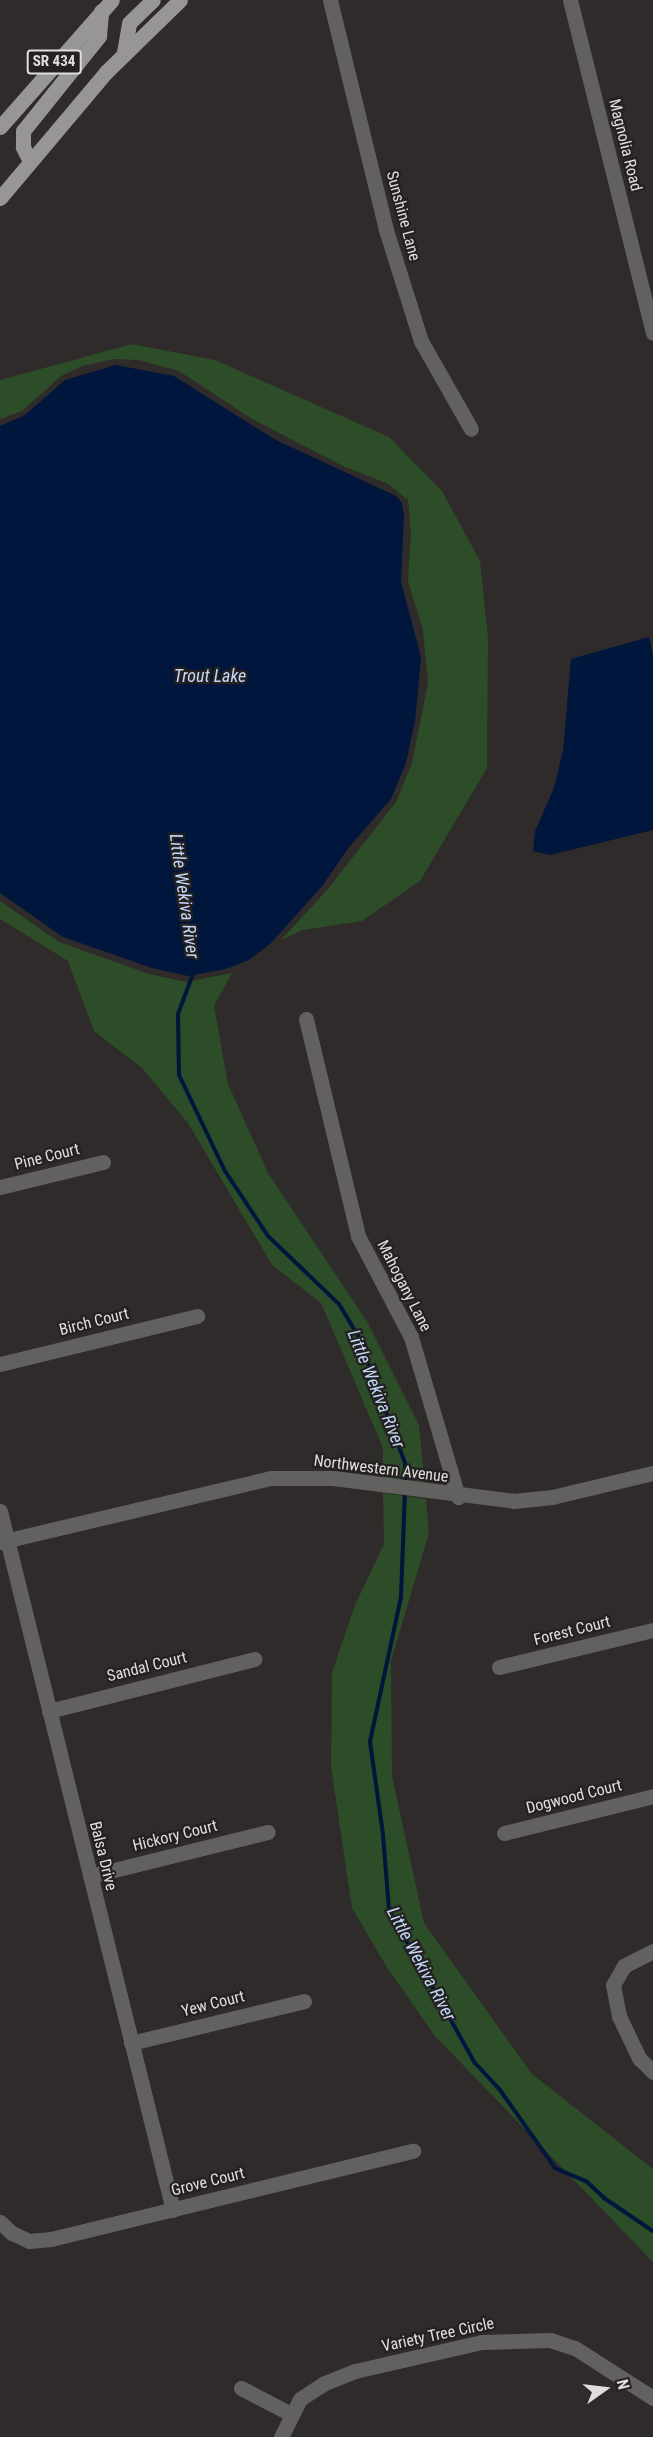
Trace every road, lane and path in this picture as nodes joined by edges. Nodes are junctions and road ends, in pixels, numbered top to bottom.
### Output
1 (153, 0) edge
2 (180, 0) edge
3 (330, 0) edge
4 (570, 0) edge
5 (106, 4) edge
6 (124, 52) junction
7 (0, 127) edge
8 (30, 161) junction
9 (0, 198) edge
10 (653, 333) edge
11 (471, 429) dead end
12 (306, 1019) dead end
13 (103, 1162) dead end
14 (0, 1187) edge
15 (197, 1316) dead end
16 (0, 1364) edge
17 (653, 1473) edge
18 (458, 1497) junction
19 (0, 1511) edge
20 (4, 1542) edge
21 (653, 1630) edge
22 (255, 1659) dead end
23 (499, 1667) dead end
24 (49, 1711) junction
25 (653, 1796) edge
26 (268, 1832) dead end
27 (504, 1833) dead end
28 (90, 1876) junction
29 (653, 1951) edge
30 (304, 2001) dead end
31 (131, 2043) junction
32 (653, 2072) edge
33 (414, 2151) dead end
34 (172, 2210) junction
35 (0, 2222) edge
36 (241, 2388) dead end
37 (653, 2398) edge
38 (291, 2414) junction
39 (281, 2437) edge

1 - 6 main road
2 - 6 main road, SR 434
3 - 11 street, Sunshine Lane
4 - 10 street, Magnolia Road
5 - 7 main road, SR 434
5 - 8 main road
6 - 8 main road, SR 434
8 - 9 main road, SR 434
12 - 18 street, Mahogany Lane
13 - 14 street, Pine Court
15 - 16 street, Birch Court
17 - 18 street, Northwestern Avenue
18 - 20 street, Northwestern Avenue
19 - 20 street, Balsa Drive
20 - 24 street, Balsa Drive
21 - 23 street, Forest Court
22 - 24 street, Sandal Court
24 - 28 street, Balsa Drive
25 - 27 street, Dogwood Court
26 - 28 street, Hickory Court
28 - 31 street, Balsa Drive
29 - 32 street
30 - 31 street, Yew Court
31 - 34 street, Balsa Drive
33 - 34 street, Grove Court
34 - 35 street, Grove Court
36 - 38 street
37 - 38 street, Variety Tree Circle
38 - 39 street, Variety Tree Circle

